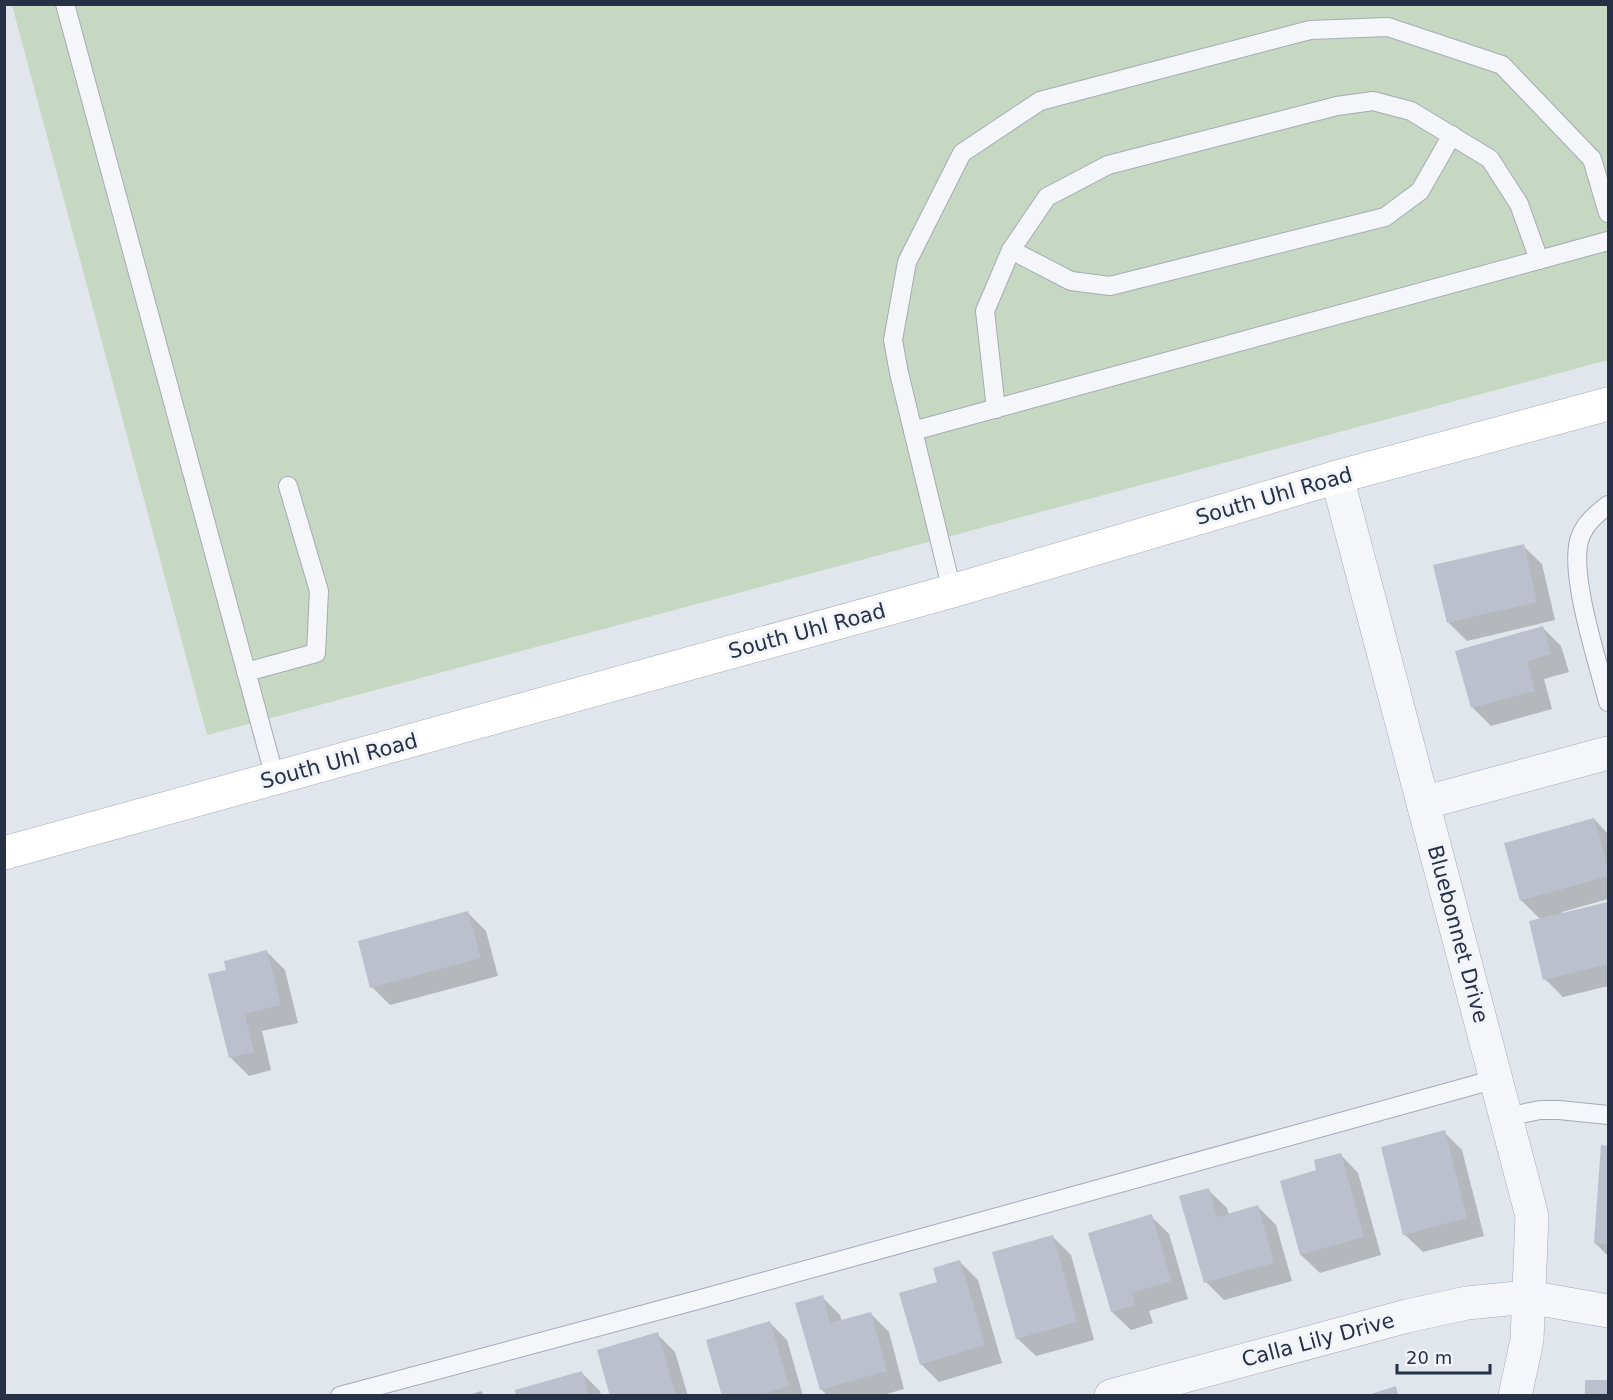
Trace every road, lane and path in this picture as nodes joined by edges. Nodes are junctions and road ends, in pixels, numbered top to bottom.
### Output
1 (65, 4) edge
2 (1452, 135) junction
3 (1608, 213) edge
4 (1608, 242) edge
5 (1011, 250) junction
6 (1539, 260) junction
7 (1608, 404) edge
8 (996, 409) junction
9 (913, 431) junction
10 (1337, 477) junction
11 (288, 486) dead end
12 (1608, 505) edge
13 (951, 591) junction
14 (246, 672) junction
15 (1608, 702) edge
16 (1608, 753) edge
17 (275, 778) junction
18 (1423, 803) junction
19 (4, 853) edge
20 (1496, 1079) junction
21 (1608, 1115) edge
22 (1506, 1118) junction
23 (1528, 1297) junction
24 (1608, 1311) edge
25 (340, 1395) edge
26 (1111, 1395) edge
27 (1515, 1395) edge

1 - 14 lane
2 - 5 lane
2 - 5 lane
2 - 6 lane
3 - 9 lane
4 - 6 lane
5 - 8 lane
6 - 8 lane
7 - 10 main road, South Uhl Road
8 - 9 lane
9 - 13 lane
10 - 13 main road, South Uhl Road
10 - 18 street, Bluebonnet Drive
11 - 14 lane
12 - 15 lane
13 - 17 main road, South Uhl Road
14 - 17 lane
16 - 18 street
17 - 19 main road, South Uhl Road
18 - 20 street, Bluebonnet Drive
20 - 22 street, Bluebonnet Drive
20 - 25 lane
21 - 22 lane
22 - 23 street, Bluebonnet Drive
23 - 24 street, Calla Lily Drive
23 - 26 street, Calla Lily Drive
23 - 27 street, Bluebonnet Drive

